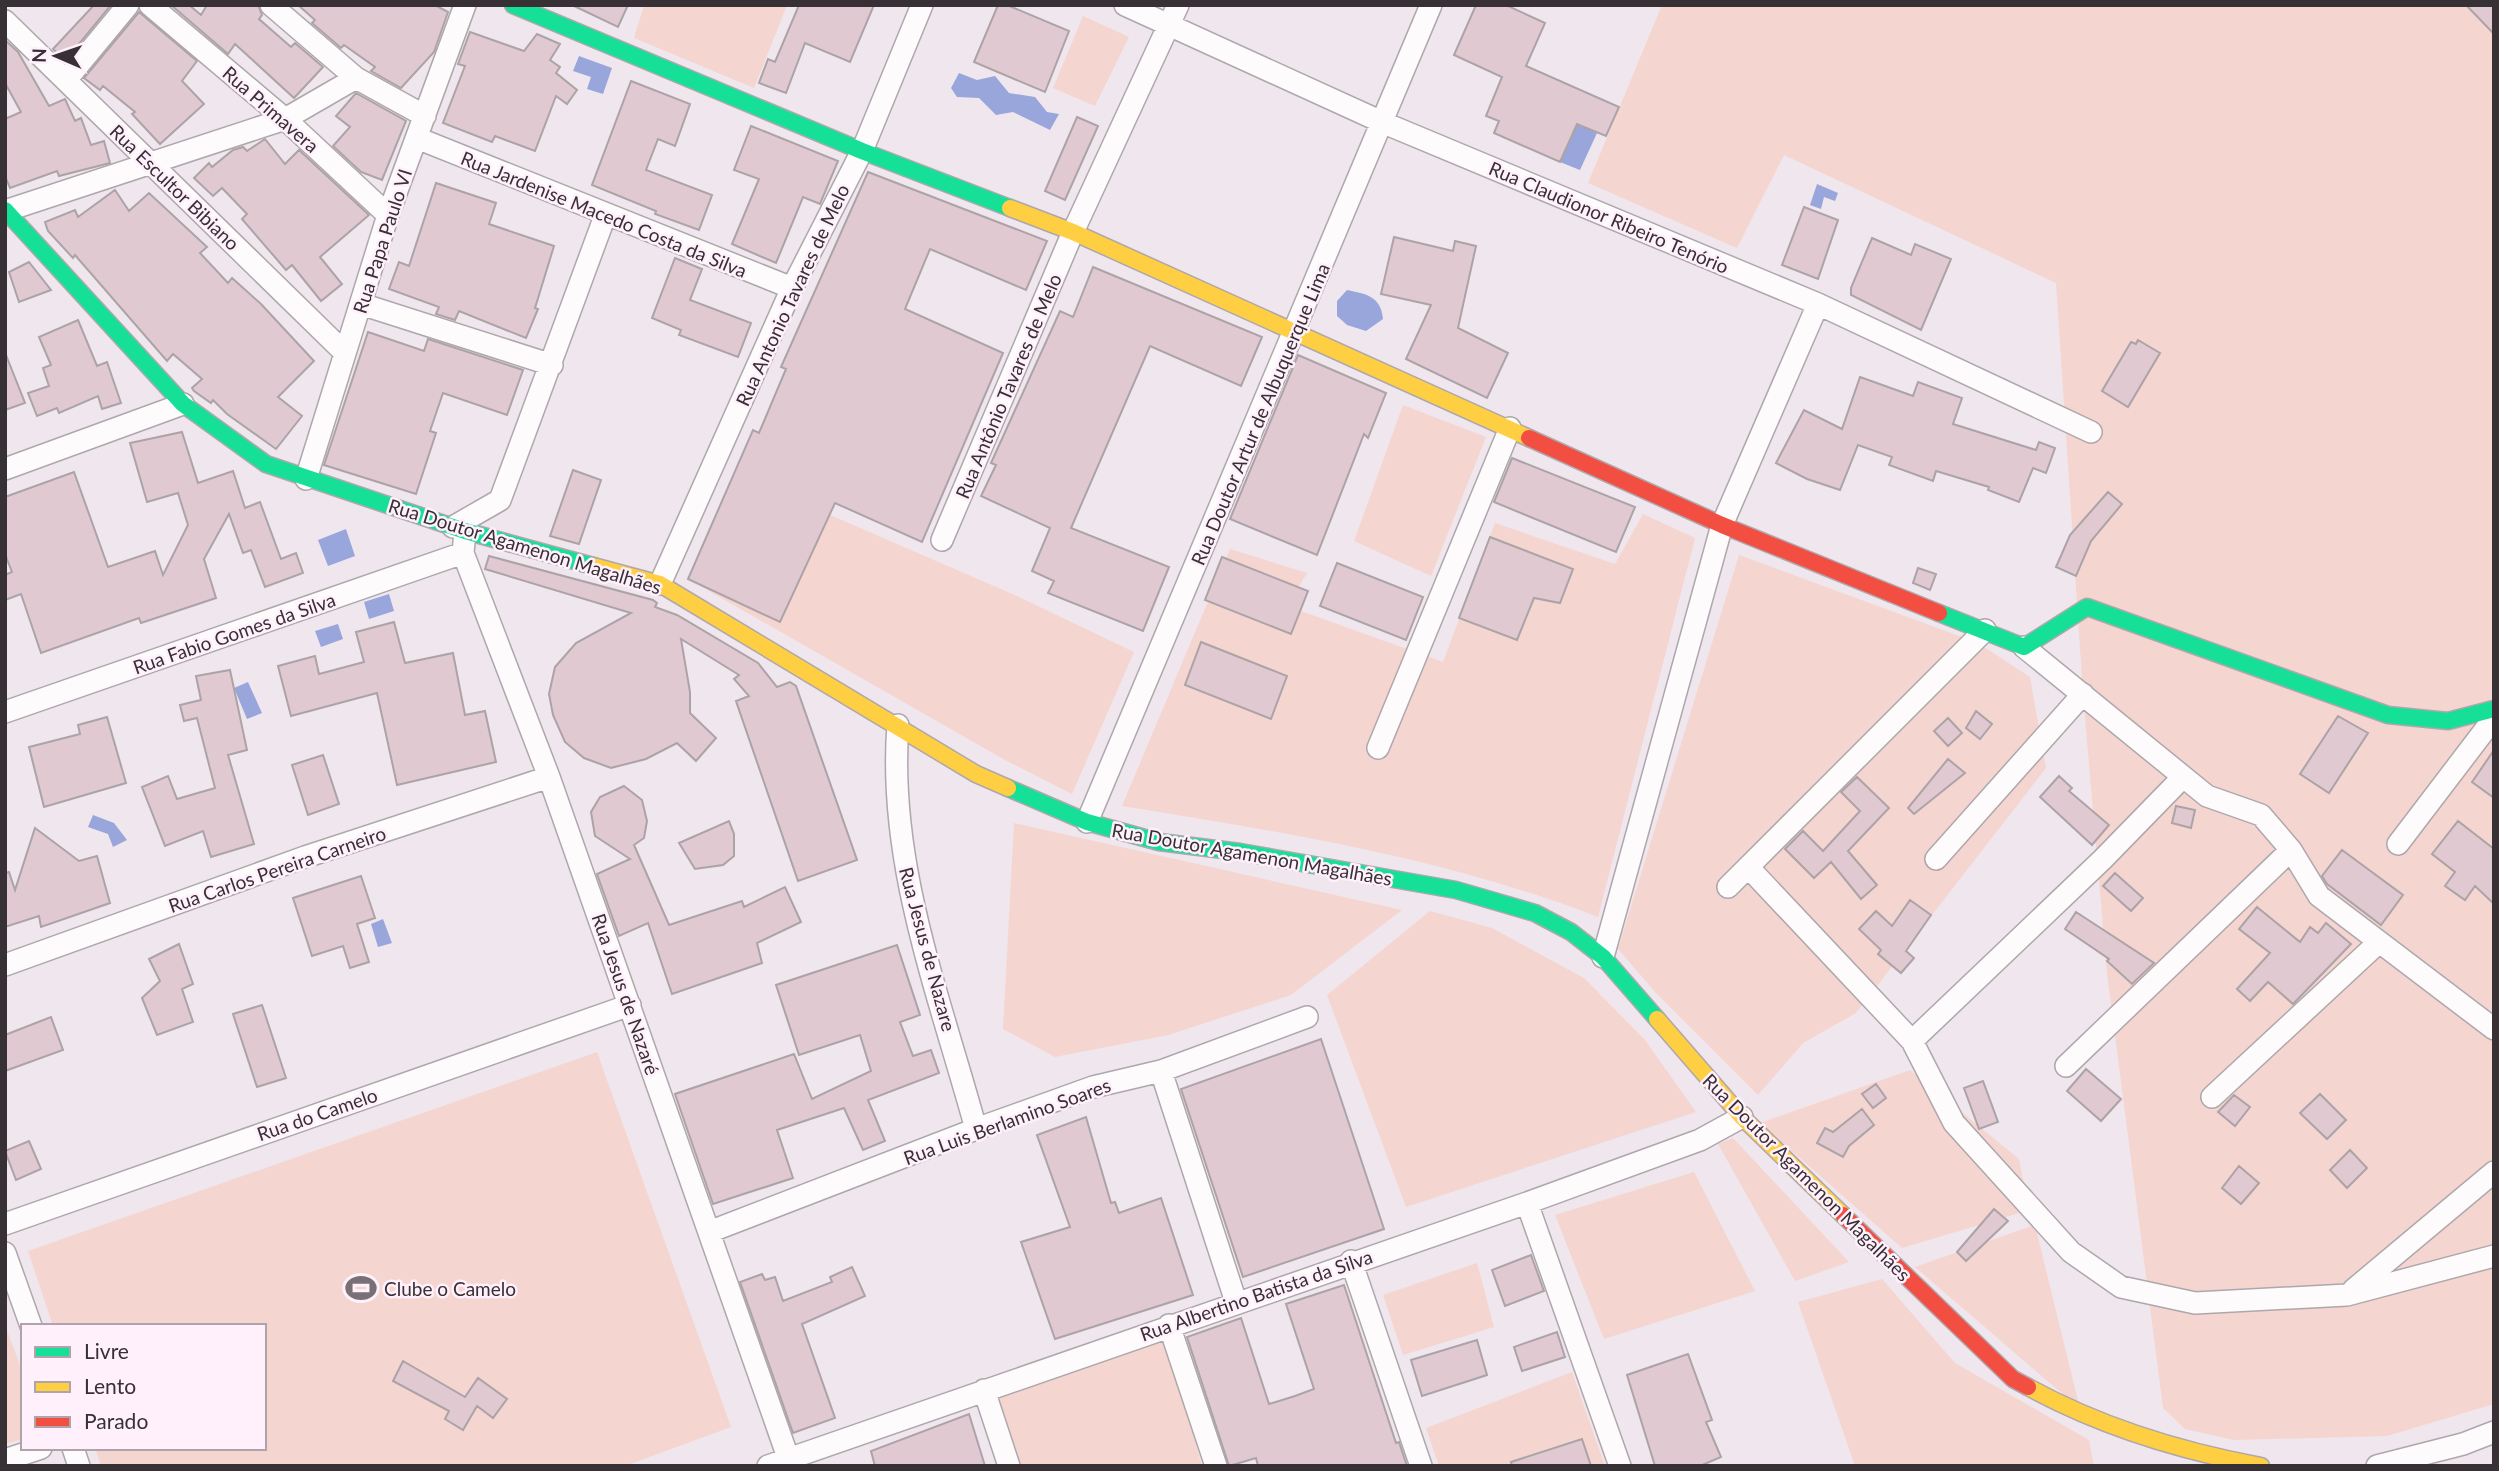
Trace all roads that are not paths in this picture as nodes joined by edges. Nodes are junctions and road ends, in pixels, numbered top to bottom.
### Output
1 (128, 5) edge
2 (150, 5) edge
3 (271, 5) edge
4 (465, 5) edge
5 (513, 5) edge
6 (922, 5) edge
7 (1125, 5) edge
8 (1431, 5) edge
9 (1174, 15) edge
10 (5, 22) edge
11 (356, 78) junction
12 (66, 80) junction
13 (425, 116) junction
14 (285, 119) junction
15 (1384, 123) junction
16 (417, 138) junction
17 (862, 151) junction
18 (150, 164) junction
19 (5, 211) edge
20 (388, 215) junction
21 (606, 216) junction
22 (1073, 232) junction
23 (792, 288) junction
24 (361, 304) junction
25 (1818, 304) junction
26 (1293, 334) junction
27 (345, 353) junction
28 (552, 365) junction
29 (183, 404) junction
30 (1510, 428) junction
31 (2091, 432) dead end
32 (5, 469) edge
33 (306, 478) junction
34 (1722, 525) junction
35 (459, 529) junction
36 (942, 540) dead end
37 (463, 554) junction
38 (660, 584) junction
39 (1985, 629) junction
40 (2024, 647) junction
41 (2083, 694) junction
42 (2494, 709) edge
43 (5, 712) edge
44 (2494, 718) edge
45 (898, 725) junction
46 (1378, 748) dead end
47 (549, 777) junction
48 (2182, 778) junction
49 (1087, 822) junction
50 (2398, 844) dead end
51 (2291, 850) junction
52 (1936, 859) dead end
53 (1749, 868) junction
54 (1728, 887) dead end
55 (2378, 943) junction
56 (1603, 957) junction
57 (5, 965) edge
58 (630, 1005) junction
59 (1307, 1017) dead end
60 (2494, 1029) edge
61 (1912, 1041) junction
62 (2066, 1066) dead end
63 (1161, 1071) junction
64 (2211, 1097) dead end
65 (1742, 1117) junction
66 (976, 1129) junction
67 (2494, 1172) edge
68 (1527, 1203) junction
69 (5, 1224) edge
70 (709, 1232) junction
71 (5, 1252) edge
72 (2494, 1256) edge
73 (1351, 1261) junction
74 (2347, 1295) junction
75 (1236, 1302) junction
76 (29, 1324) edge
77 (1170, 1325) junction
78 (984, 1390) junction
79 (2494, 1432) edge
80 (35, 1450) edge
81 (5, 1460) edge
82 (790, 1462) edge
83 (768, 1466) edge
84 (1009, 1466) edge
85 (1216, 1466) edge
86 (1421, 1466) edge
87 (1620, 1466) edge
88 (2262, 1466) edge
89 (2377, 1466) edge

1 - 12 street
2 - 14 street, Rua Primavera
3 - 11 street
4 - 13 street, Rua Papa Paulo VI
5 - 17 street
6 - 17 street, Rua Antonio Tavares de Melo
7 - 9 street, Rua Claudionor Ribeiro Tenório
8 - 15 street, Rua Doutor Artur de Albuquerque Lima
9 - 15 street, Rua Claudionor Ribeiro Tenório
9 - 22 street, Rua Antônio Tavares de Melo
10 - 12 street, Rua Escultor Bibiano
11 - 13 street
11 - 14 street
12 - 18 street, Rua Escultor Bibiano
13 - 16 street, Rua Papa Paulo VI
14 - 18 street
14 - 20 street, Rua Primavera
15 - 25 street, Rua Claudionor Ribeiro Tenório
15 - 26 street, Rua Doutor Artur de Albuquerque Lima
16 - 20 street, Rua Papa Paulo VI
16 - 21 street, Rua Jardenise Macedo Costa da Silva
17 - 22 street
17 - 23 street, Rua Antonio Tavares de Melo
18 - 19 street
18 - 27 street, Rua Escultor Bibiano
19 - 29 street, Rua Doutor Agamenon Magalhães
20 - 24 street, Rua Papa Paulo VI
21 - 23 street, Rua Jardenise Macedo Costa da Silva
21 - 28 street
22 - 26 street
22 - 36 street, Rua Antônio Tavares de Melo
23 - 38 street, Rua Antonio Tavares de Melo
24 - 27 street, Rua Papa Paulo VI
24 - 28 street
25 - 31 street, Rua Claudionor Ribeiro Tenório
25 - 34 street
26 - 30 street
26 - 49 street, Rua Doutor Artur de Albuquerque Lima
27 - 33 street, Rua Papa Paulo VI
28 - 35 street
29 - 32 street
29 - 33 street, Rua Doutor Agamenon Magalhães
30 - 34 street
30 - 46 street
33 - 35 street, Rua Doutor Agamenon Magalhães
34 - 39 street
34 - 56 street
35 - 37 street, Rua Jesus de Nazaré
35 - 38 street, Rua Doutor Agamenon Magalhães
37 - 43 street, Rua Fabio Gomes da Silva
37 - 47 street, Rua Jesus de Nazaré
38 - 45 street, Rua Doutor Agamenon Magalhães
39 - 40 street
39 - 53 street
40 - 41 street
40 - 42 street
41 - 48 street
41 - 52 street
44 - 50 street
45 - 49 street, Rua Doutor Agamenon Magalhães
45 - 66 street, Rua Jesus de Nazare
47 - 57 street, Rua Carlos Pereira Carneiro
47 - 58 street, Rua Jesus de Nazaré
48 - 51 street
48 - 61 street
49 - 56 street, Rua Doutor Agamenon Magalhães
51 - 55 street
51 - 62 street
53 - 54 street
53 - 61 street
55 - 60 street
55 - 64 street
56 - 65 street, Rua Doutor Agamenon Magalhães
58 - 69 street, Rua do Camelo
58 - 70 street, Rua Jesus de Nazaré
59 - 63 street, Rua Luis Berlamino Soares
61 - 74 street
63 - 66 street, Rua Luis Berlamino Soares
63 - 75 street
65 - 68 street, Rua Albertino Batista da Silva
65 - 88 street, Rua Doutor Agamenon Magalhães
66 - 70 street, Rua Luis Berlamino Soares
67 - 74 street
68 - 73 street, Rua Albertino Batista da Silva
68 - 87 street
70 - 82 street, Rua Jesus de Nazaré
71 - 76 street
72 - 74 street
73 - 75 street, Rua Albertino Batista da Silva
73 - 86 street
75 - 77 street, Rua Albertino Batista da Silva
77 - 78 street, Rua Albertino Batista da Silva
77 - 85 street
78 - 82 street, Rua Albertino Batista da Silva
78 - 84 street
79 - 89 street
80 - 81 street
82 - 83 street, Rua Albertino Batista da Silva

